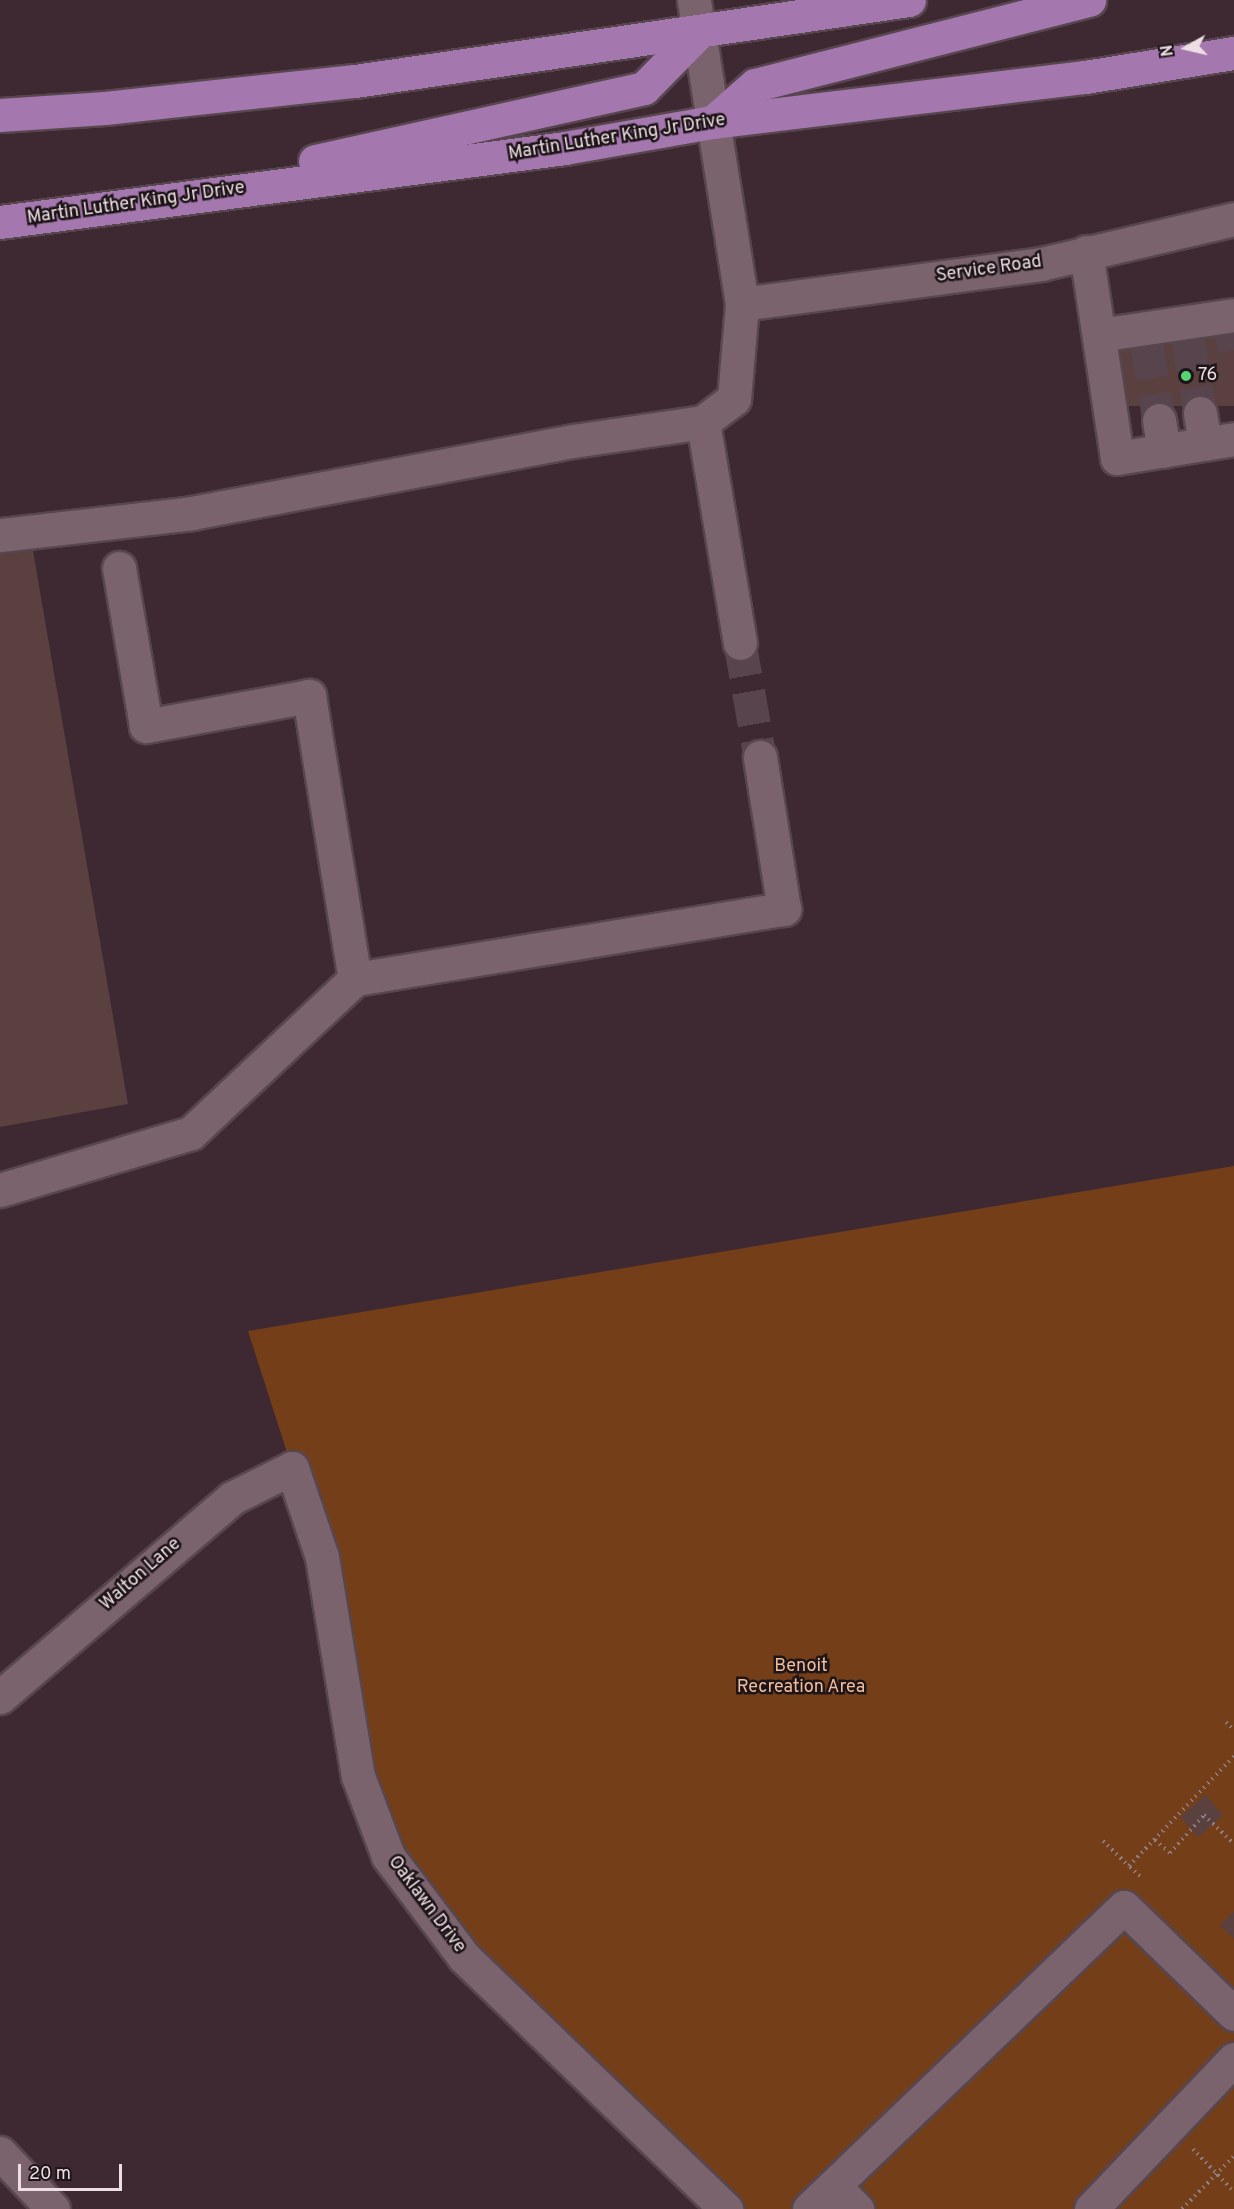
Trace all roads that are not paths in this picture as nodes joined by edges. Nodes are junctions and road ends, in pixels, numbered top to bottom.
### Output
1 (694, 0) edge
2 (909, 0) edge
3 (1089, 0) edge
4 (699, 32) junction
5 (1234, 53) edge
6 (0, 115) edge
7 (713, 122) junction
8 (223, 193) junction
9 (1234, 219) edge
10 (0, 222) edge
11 (1086, 252) junction
12 (742, 304) junction
13 (1231, 322) edge
14 (1099, 335) junction
15 (703, 422) junction
16 (1213, 432) edge
17 (0, 535) edge
18 (119, 568) dead end
19 (740, 644) tunnel mouth
20 (760, 757) tunnel mouth
21 (355, 979) junction
22 (0, 1190) edge
23 (292, 1468) joint
24 (0, 1697) edge
25 (1234, 2014) edge
26 (1234, 2059) edge
27 (0, 2153) edge
28 (834, 2186) junction
29 (54, 2209) edge
30 (726, 2209) edge
31 (809, 2209) edge
32 (857, 2209) edge
33 (1091, 2209) edge

1 - 4 street
2 - 4 highway
3 - 7 highway
4 - 6 highway
4 - 7 street
4 - 8 highway
5 - 7 highway, Martin Luther King Jr Drive
7 - 8 highway, Martin Luther King Jr Drive
7 - 12 street
8 - 10 highway, Martin Luther King Jr Drive
9 - 11 street, Service Road
11 - 12 street, Service Road
11 - 14 street
12 - 15 street
13 - 14 street
14 - 16 street
15 - 17 street
15 - 19 street
18 - 21 street
20 - 21 street
21 - 22 street
23 - 24 street, Walton Lane
23 - 30 street, Oaklawn Drive
25 - 28 street
26 - 33 street
27 - 29 street
28 - 31 street
28 - 32 street

